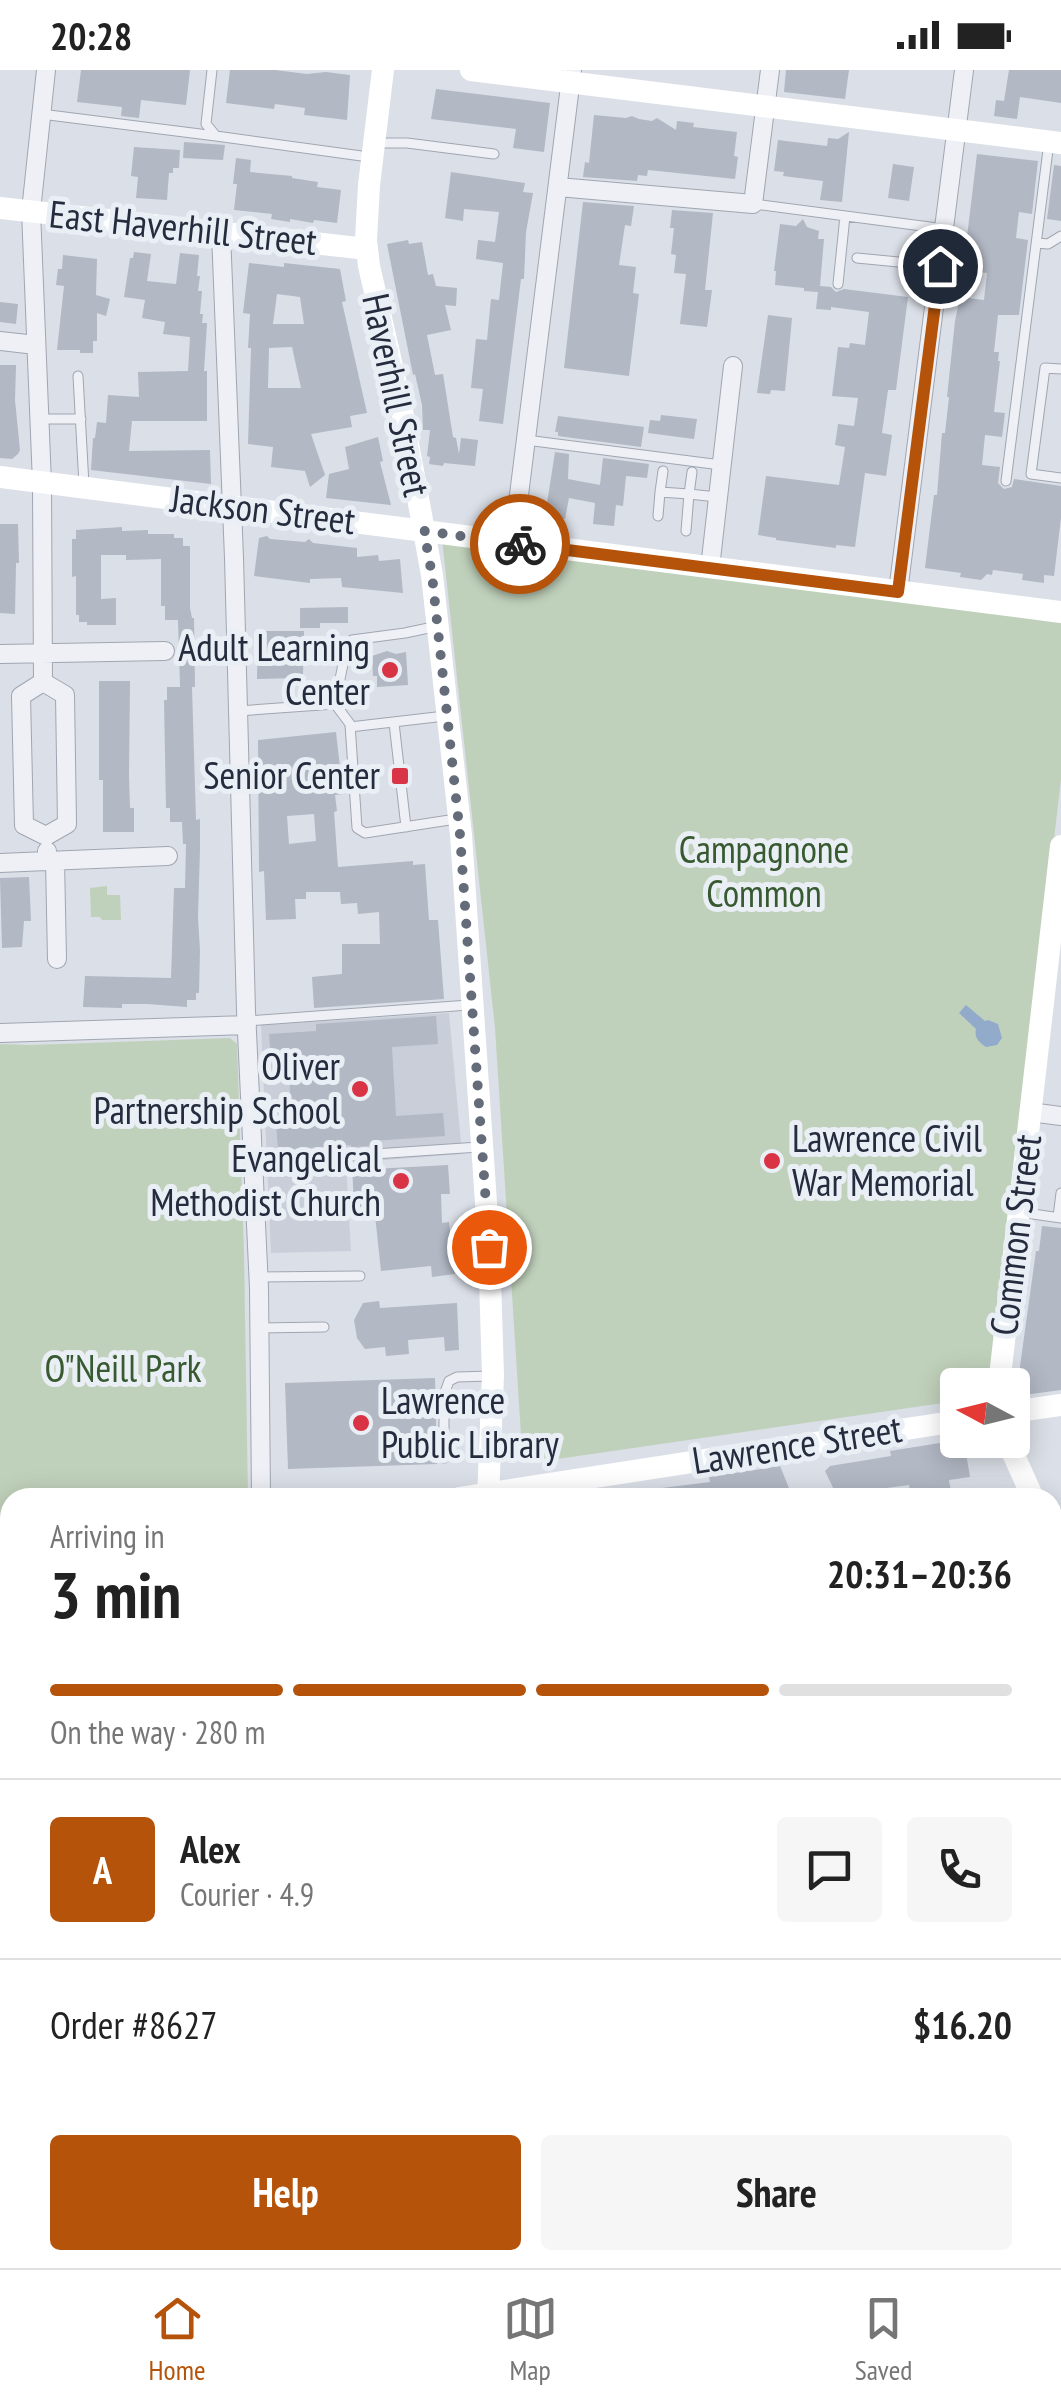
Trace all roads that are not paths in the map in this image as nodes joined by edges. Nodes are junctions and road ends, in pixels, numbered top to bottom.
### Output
1 (46, 70) edge
2 (212, 70) edge
3 (382, 70) edge
4 (471, 70) edge
5 (770, 70) edge
6 (964, 70) edge
7 (572, 76) edge
8 (766, 106) junction
9 (41, 114) junction
10 (957, 130) junction
11 (216, 136) junction
12 (1055, 142) edge
13 (373, 150) junction
14 (494, 154) dead end
15 (558, 187) junction
16 (753, 204) junction
17 (0, 208) edge
18 (31, 211) junction
19 (845, 216) junction
20 (944, 229) junction
21 (221, 232) junction
22 (1061, 236) edge
23 (1037, 242) junction
24 (367, 249) junction
25 (856, 258) dead end
26 (940, 266) junction
27 (838, 284) dead end
28 (0, 341) edge
29 (36, 345) junction
30 (733, 366) dead end
31 (1061, 369) edge
32 (78, 376) dead end
33 (39, 418) junction
34 (80, 419) junction
35 (526, 440) junction
36 (722, 464) junction
37 (662, 471) dead end
38 (692, 472) dead end
39 (0, 478) edge
40 (1061, 478) edge
41 (42, 482) junction
42 (1006, 482) dead end
43 (84, 488) junction
44 (660, 492) junction
45 (689, 494) junction
46 (718, 497) junction
47 (232, 506) junction
48 (658, 516) dead end
49 (424, 531) junction
50 (686, 531) dead end
51 (513, 543) junction
52 (710, 568) junction
53 (898, 592) junction
54 (1061, 612) edge
55 (438, 626) junction
56 (165, 651) dead end
57 (42, 653) junction
58 (0, 654) edge
59 (43, 682) junction
60 (336, 704) junction
61 (238, 711) junction
62 (448, 716) junction
63 (394, 723) junction
64 (350, 727) junction
65 (459, 819) junction
66 (406, 827) junction
67 (46, 836) junction
68 (1061, 846) edge
69 (168, 856) dead end
70 (51, 861) junction
71 (0, 863) edge
72 (57, 959) dead end
73 (1054, 974) edge
74 (472, 1004) junction
75 (247, 1023) junction
76 (0, 1033) edge
77 (1030, 1112) junction
78 (1061, 1116) edge
79 (482, 1147) junction
80 (253, 1162) junction
81 (1061, 1193) edge
82 (1018, 1212) junction
83 (1060, 1218) edge
84 (360, 1276) dead end
85 (258, 1277) junction
86 (324, 1327) dead end
87 (259, 1328) junction
88 (1001, 1368) edge
89 (493, 1376) junction
90 (1061, 1404) edge
91 (1030, 1409) edge
92 (940, 1424) edge
93 (444, 1458) dead end
94 (1016, 1458) edge
95 (601, 1474) junction
96 (262, 1488) edge
97 (488, 1488) edge
98 (526, 1488) edge
99 (607, 1488) edge
100 (1029, 1488) edge

1 - 9 street
2 - 11 lane
3 - 13 main road, Haverhill Street
4 - 7 main road
5 - 8 street
6 - 10 street
7 - 8 main road
7 - 15 street
8 - 10 main road
8 - 16 street
9 - 11 lane
9 - 18 street
10 - 12 main road
10 - 20 street
11 - 13 lane
12 - 23 lane
13 - 14 lane
13 - 24 main road, Haverhill Street
15 - 16 street
15 - 35 street
16 - 19 lane
17 - 18 main road, East Haverhill Street
18 - 21 main road, East Haverhill Street
18 - 29 street
19 - 20 lane
19 - 27 lane
20 - 26 street
21 - 24 main road, East Haverhill Street
21 - 47 street
22 - 23 lane
23 - 42 lane
24 - 49 main road, Haverhill Street
25 - 26 lane
26 - 53 street
28 - 29 street
29 - 33 street
30 - 36 street
31 - 40 lane
32 - 34 lane
33 - 34 lane
33 - 41 street
34 - 43 lane
35 - 36 lane
35 - 51 street
36 - 46 street
37 - 44 lane
38 - 45 lane
39 - 41 main road, Jackson Street
41 - 43 main road, Jackson Street
41 - 57 street
43 - 47 main road, Jackson Street
44 - 45 lane
44 - 48 lane
45 - 46 lane
45 - 50 lane
46 - 52 street
47 - 49 main road, Jackson Street
47 - 61 street
49 - 51 main road, Jackson Street
49 - 55 main road, Haverhill Street
51 - 52 main road, Jackson Street
52 - 53 main road, Jackson Street
53 - 54 main road, Jackson Street
55 - 60 lane
55 - 62 main road, Haverhill Street
56 - 57 street
57 - 58 street
57 - 59 street
59 - 67 street
59 - 67 street
60 - 61 lane
60 - 64 lane
61 - 75 street
62 - 63 lane
62 - 65 main road, Haverhill Street
63 - 64 lane
63 - 66 lane
64 - 66 lane
65 - 66 lane
65 - 74 main road, Haverhill Street
67 - 70 street
68 - 73 main road, Common Street
69 - 70 street
70 - 71 street
70 - 72 street
73 - 77 main road, Common Street
74 - 75 lane
74 - 79 main road, Haverhill Street
75 - 76 street
75 - 80 street
77 - 78 street
77 - 82 main road, Common Street
79 - 80 lane
79 - 89 main road, Haverhill Street
80 - 85 street
81 - 83 lane
82 - 83 lane
82 - 88 main road, Common Street
84 - 85 lane
85 - 87 street
86 - 87 lane
87 - 96 street
89 - 93 lane
89 - 97 main road, Haverhill Street
90 - 91 main road
92 - 95 main road, Lawrence Street
94 - 100 main road
95 - 98 main road, Lawrence Street
95 - 99 main road

